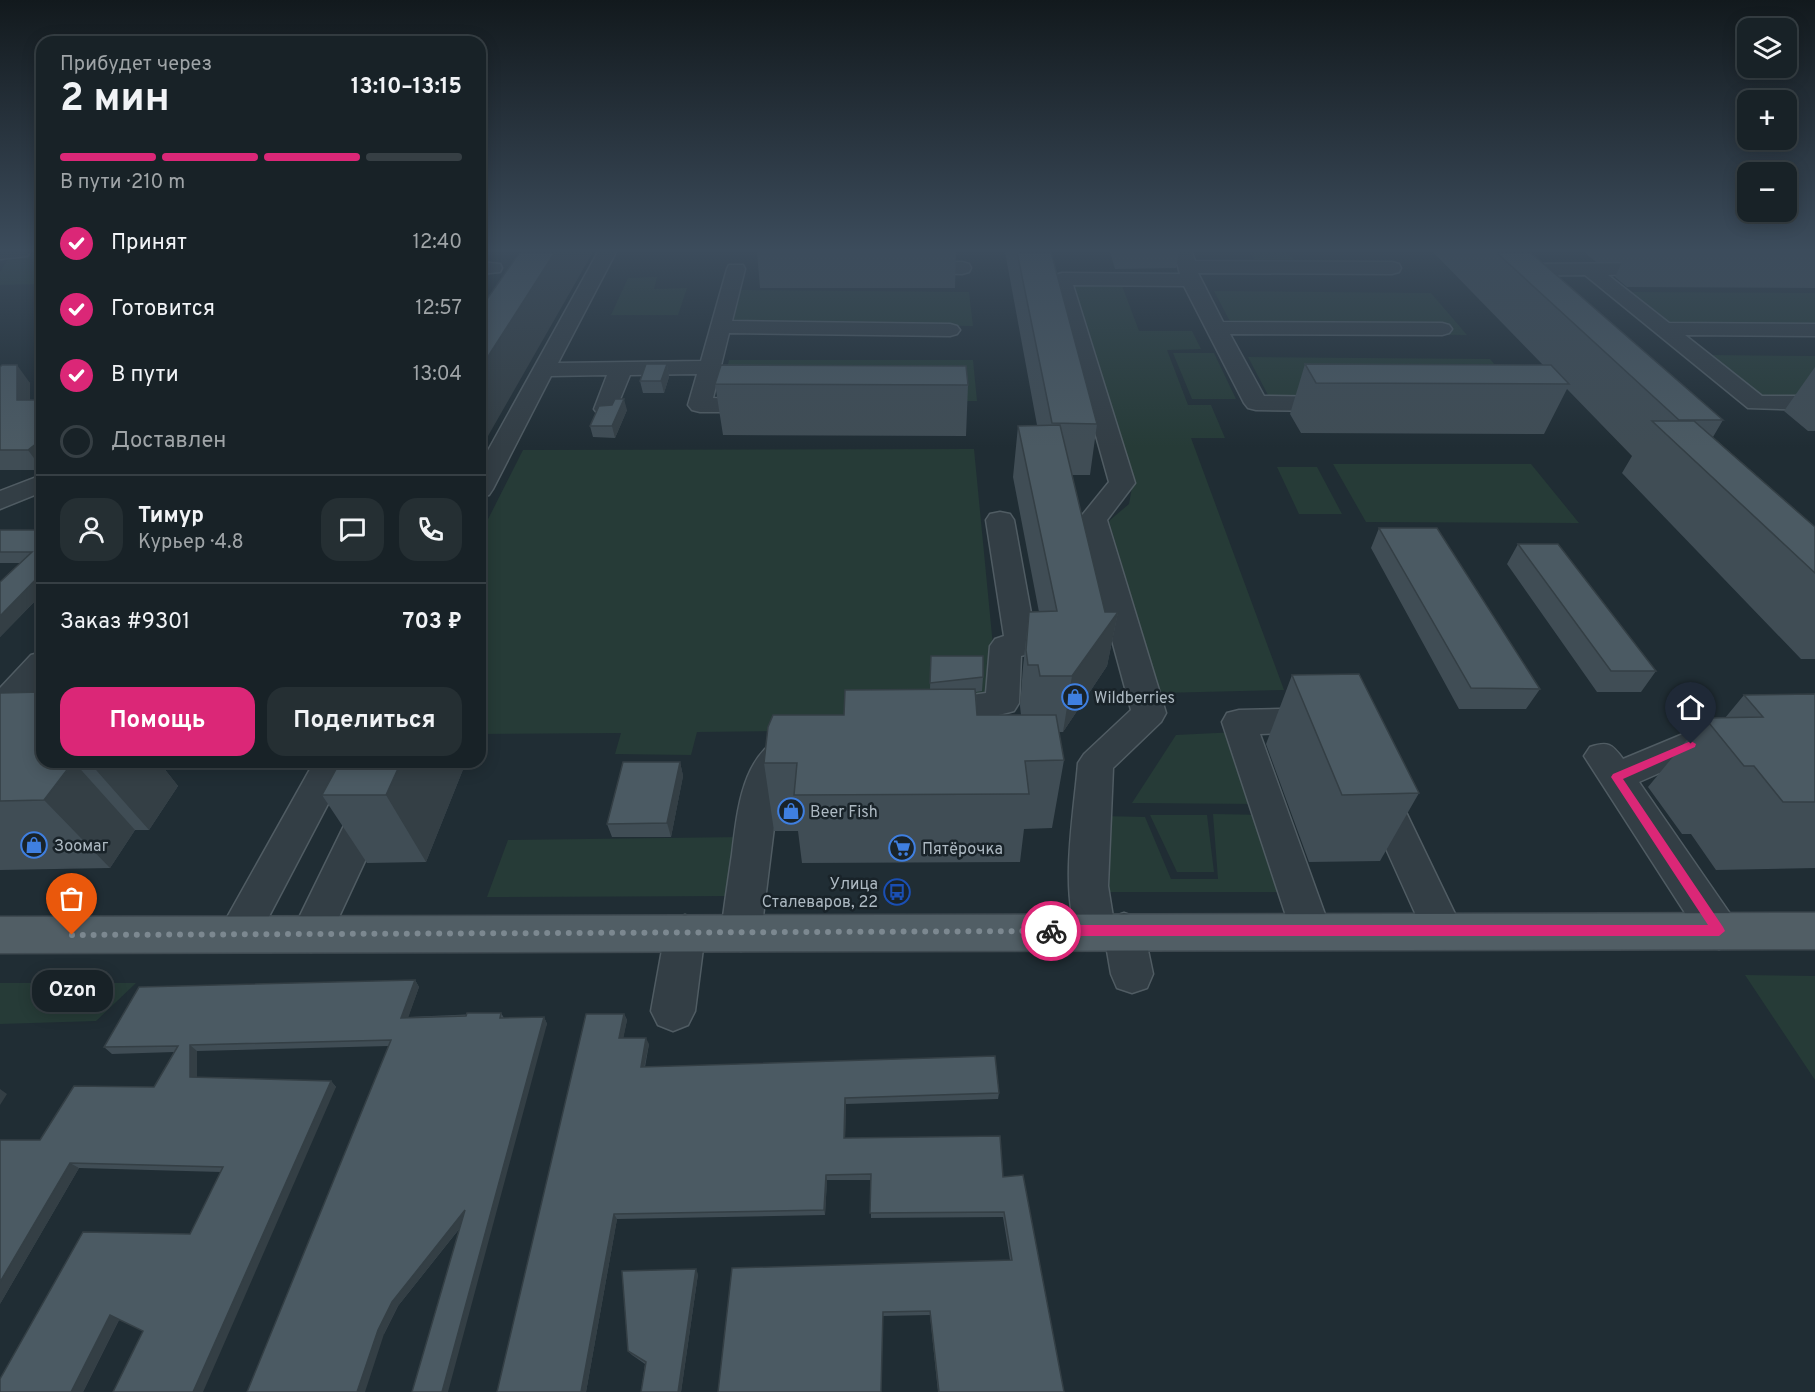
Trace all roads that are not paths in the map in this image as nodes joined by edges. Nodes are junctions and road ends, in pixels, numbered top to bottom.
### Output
1 (572, 317) edge
2 (725, 317) edge
3 (1073, 317) edge
4 (1212, 317) edge
5 (1650, 317) edge
6 (721, 327) junction
7 (1217, 328) junction
8 (1442, 329) dead end
9 (1665, 329) junction
10 (950, 330) dead end
11 (1815, 330) edge
12 (710, 367) junction
13 (621, 369) junction
14 (544, 370) junction
15 (1815, 403) edge
16 (1352, 404) edge
17 (781, 405) edge
18 (606, 409) edge
19 (486, 478) edge
20 (36, 486) edge
21 (0, 501) edge
22 (1000, 520) dead end
23 (36, 670) edge
24 (0, 709) edge
25 (898, 715) edge
26 (827, 731) edge
27 (1746, 734) edge
28 (329, 768) edge
29 (390, 768) edge
30 (1110, 931) junction
31 (1311, 931) junction
32 (1443, 931) junction
33 (1719, 931) junction
34 (1815, 931) edge
35 (686, 933) junction
36 (741, 933) junction
37 (239, 934) junction
38 (310, 934) junction
39 (0, 935) edge
40 (1132, 974) dead end
41 (673, 1011) dead end

1 - 14 lane
2 - 6 lane
3 - 30 lane
4 - 7 lane
5 - 9 lane
6 - 10 lane
6 - 12 lane
7 - 8 lane
7 - 16 lane
9 - 11 lane
9 - 15 lane
12 - 13 lane
12 - 17 lane
13 - 14 lane
13 - 18 lane
14 - 19 lane
20 - 21 lane
22 - 25 lane
23 - 24 lane
26 - 36 lane
27 - 33 lane
28 - 37 lane
29 - 38 lane
30 - 31 main road
30 - 36 main road
30 - 40 lane
31 - 32 main road
31 - 32 lane
32 - 33 main road
33 - 34 main road
35 - 36 main road
35 - 38 main road
35 - 41 lane
37 - 38 main road
37 - 39 main road

